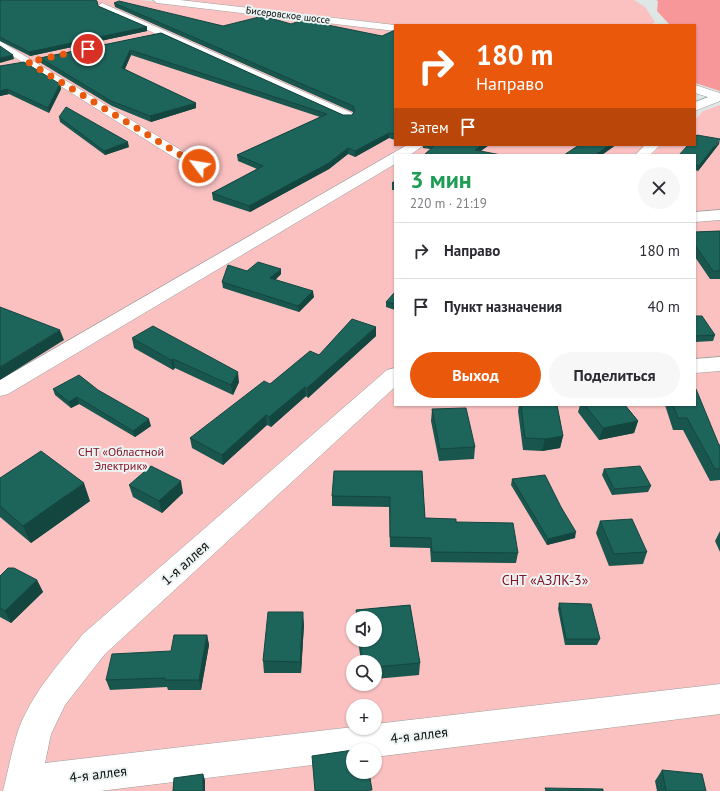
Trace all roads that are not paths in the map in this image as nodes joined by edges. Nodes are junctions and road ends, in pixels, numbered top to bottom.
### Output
1 (157, 0) edge
2 (102, 6) edge
3 (394, 28) edge
4 (163, 33) junction
5 (148, 36) edge
6 (0, 44) edge
7 (43, 58) edge
8 (28, 62) junction
9 (14, 64) edge
10 (696, 89) edge
11 (720, 97) edge
12 (696, 107) edge
13 (348, 116) edge
14 (415, 146) edge
15 (652, 146) edge
16 (402, 154) edge
17 (643, 154) edge
18 (394, 159) edge
19 (199, 166) dead end
20 (720, 215) edge
21 (696, 217) edge
22 (720, 364) edge
23 (696, 366) edge
24 (389, 386) edge
25 (0, 389) edge
26 (720, 699) edge
27 (22, 787) edge

1 - 3 street, Бисеровское шоссе
2 - 4 street
4 - 5 street
4 - 13 street
6 - 8 street
7 - 8 street
8 - 9 street
8 - 19 street
10 - 11 street
11 - 12 street
14 - 16 street
15 - 17 street
18 - 25 street
20 - 21 street
22 - 23 street
24 - 27 street, 1-я аллея
26 - 27 street, 4-я аллея

